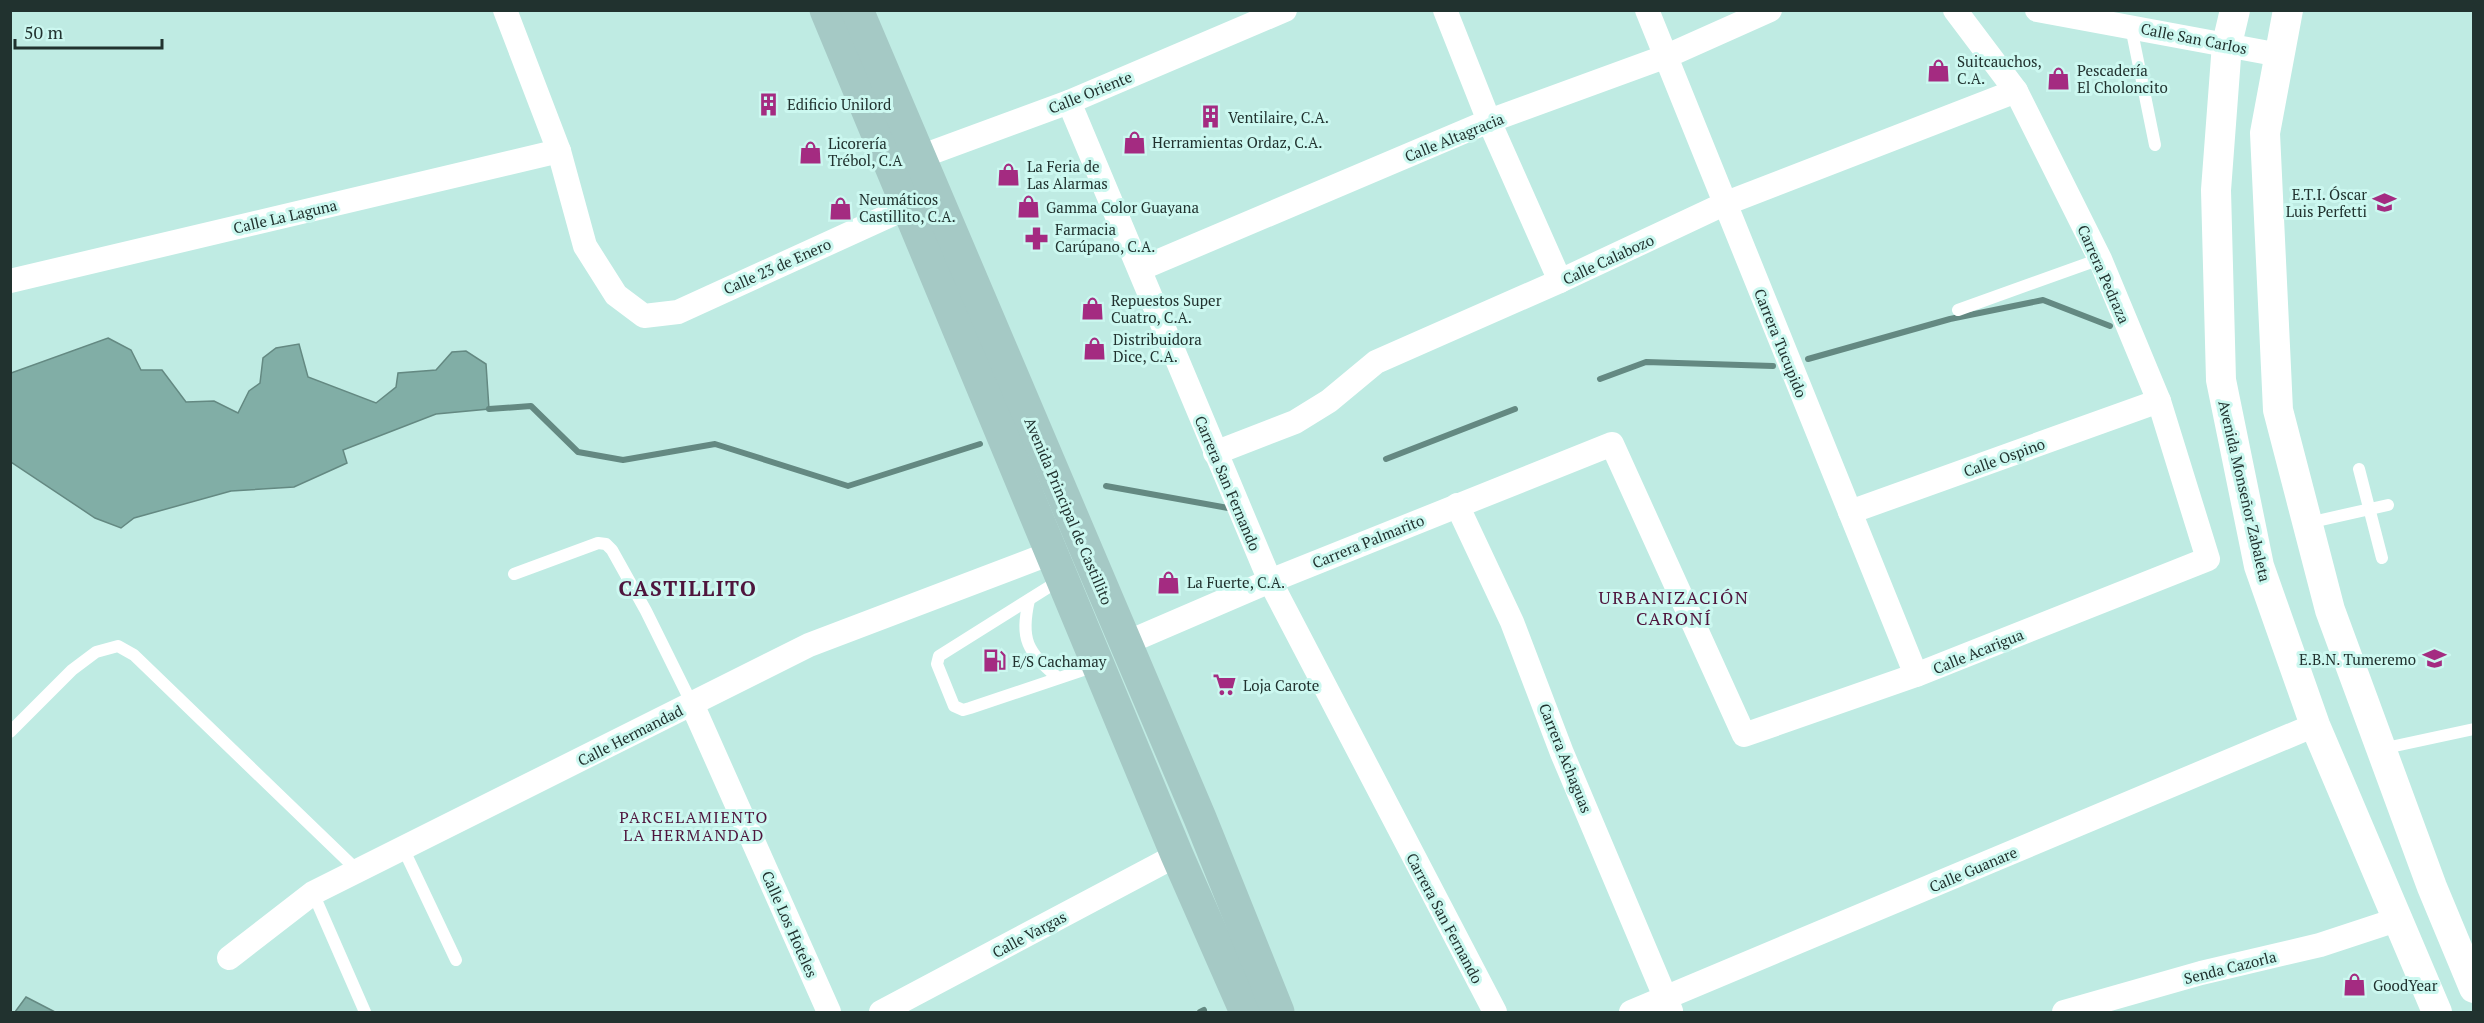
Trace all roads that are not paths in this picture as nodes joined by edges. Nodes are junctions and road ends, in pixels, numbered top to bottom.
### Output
1 (505, 10) edge
2 (826, 10) edge
3 (857, 10) edge
4 (1285, 10) edge
5 (1445, 10) edge
6 (1647, 10) edge
7 (1770, 10) edge
8 (1955, 10) edge
9 (2037, 10) edge
10 (2235, 10) edge
11 (2288, 10) edge
12 (1241, 19) edge
13 (2131, 27) junction
14 (2227, 44) junction
15 (2280, 55) junction
16 (1667, 56) junction
17 (2016, 91) junction
18 (1069, 102) junction
19 (1489, 121) junction
20 (2155, 145) dead end
21 (559, 151) junction
22 (905, 162) junction
23 (1724, 204) junction
24 (908, 207) junction
25 (2100, 259) junction
26 (1140, 269) junction
27 (10, 281) edge
28 (1560, 281) junction
29 (1958, 310) dead end
30 (2159, 401) junction
31 (1215, 453) junction
32 (2359, 469) dead end
33 (1457, 505) junction
34 (2388, 506) dead end
35 (2368, 510) junction
36 (1850, 512) junction
37 (2307, 523) junction
38 (2382, 558) dead end
39 (2208, 559) joint
40 (1056, 566) junction
41 (514, 574) dead end
42 (1270, 581) junction
43 (1029, 600) junction
44 (1126, 644) junction
45 (1098, 665) junction
46 (1916, 675) junction
47 (1059, 678) junction
48 (692, 704) junction
49 (2315, 725) junction
50 (2474, 729) edge
51 (10, 732) edge
52 (1744, 735) joint
53 (2380, 749) junction
54 (403, 848) junction
55 (1177, 855) junction
56 (358, 871) junction
57 (313, 893) junction
58 (2442, 912) junction
59 (2396, 920) junction
60 (2474, 948) edge
61 (230, 958) dead end
62 (456, 960) dead end
63 (2474, 988) edge
64 (1669, 1005) edge
65 (365, 1012) edge
66 (829, 1012) edge
67 (881, 1012) edge
68 (1246, 1012) edge
69 (1278, 1012) edge
70 (1495, 1012) edge
71 (1631, 1012) edge
72 (2064, 1012) edge
73 (2437, 1012) edge

1 - 21 street
2 - 22 main road, Avenida Principal de Castillito
3 - 22 main road, Avenida Principal de Castillito
4 - 12 street, Calle Oriente
5 - 19 street
6 - 16 street, Carrera Tucupido
7 - 16 street, Calle Altagracia
8 - 17 street, Carrera Pedraza
9 - 13 street, Calle San Carlos
10 - 14 street, Avenida Monseñor Zabaleta
11 - 15 street
12 - 18 street, Calle Oriente
13 - 14 street, Calle San Carlos
13 - 20 lane
14 - 15 street, Calle San Carlos
14 - 49 street, Avenida Monseñor Zabaleta
15 - 37 street
16 - 19 street, Calle Altagracia
16 - 23 street, Carrera Tucupido
17 - 23 street, Calle Calabozo
17 - 25 street, Carrera Pedraza
18 - 22 street, Calle Oriente
18 - 26 street, Carrera San Fernando
19 - 26 street, Calle Altagracia
19 - 28 street
21 - 24 street, Calle 23 de Enero
21 - 27 street, Calle La Laguna
22 - 24 main road, Avenida Principal de Castillito
22 - 44 main road, Avenida Principal de Castillito
23 - 28 street, Calle Calabozo
23 - 36 street, Carrera Tucupido
24 - 40 main road, Avenida Principal de Castillito
25 - 29 lane
25 - 30 street, Carrera Pedraza
26 - 31 street, Carrera San Fernando
28 - 31 street, Calle Calabozo
30 - 36 street, Calle Ospino
30 - 39 street, Carrera Pedraza
31 - 42 street, Carrera San Fernando
32 - 35 lane
33 - 42 street, Carrera Palmarito
33 - 52 street, Carrera Palmarito
33 - 64 street, Carrera Achaguas
34 - 35 lane
35 - 37 lane
35 - 38 lane
36 - 46 street, Carrera Tucupido
37 - 53 street
39 - 46 street, Calle Acarigua
40 - 43 lane
40 - 45 main road, Avenida Principal de Castillito
40 - 48 street, Calle Hermandad
41 - 48 lane
42 - 44 street, Carrera Palmarito
42 - 70 street, Carrera San Fernando
43 - 47 lane
43 - 47 lane
44 - 69 main road, Avenida Principal de Castillito
45 - 47 lane
45 - 55 main road, Avenida Principal de Castillito
46 - 52 street, Calle Acarigua
48 - 54 street, Calle Hermandad
48 - 66 street, Calle Los Hoteles
49 - 59 street, Avenida Monseñor Zabaleta
49 - 64 street, Calle Guanare
50 - 53 lane
51 - 56 lane
53 - 58 street
54 - 56 street, Calle Hermandad
54 - 62 lane
55 - 67 street, Calle Vargas
55 - 68 main road, Avenida Principal de Castillito
56 - 57 street, Calle Hermandad
57 - 61 street, Calle Hermandad
57 - 65 lane
58 - 60 street
58 - 63 street
59 - 72 street, Senda Cazorla
59 - 73 street, Avenida Monseñor Zabaleta
64 - 71 street, Calle Guanare

